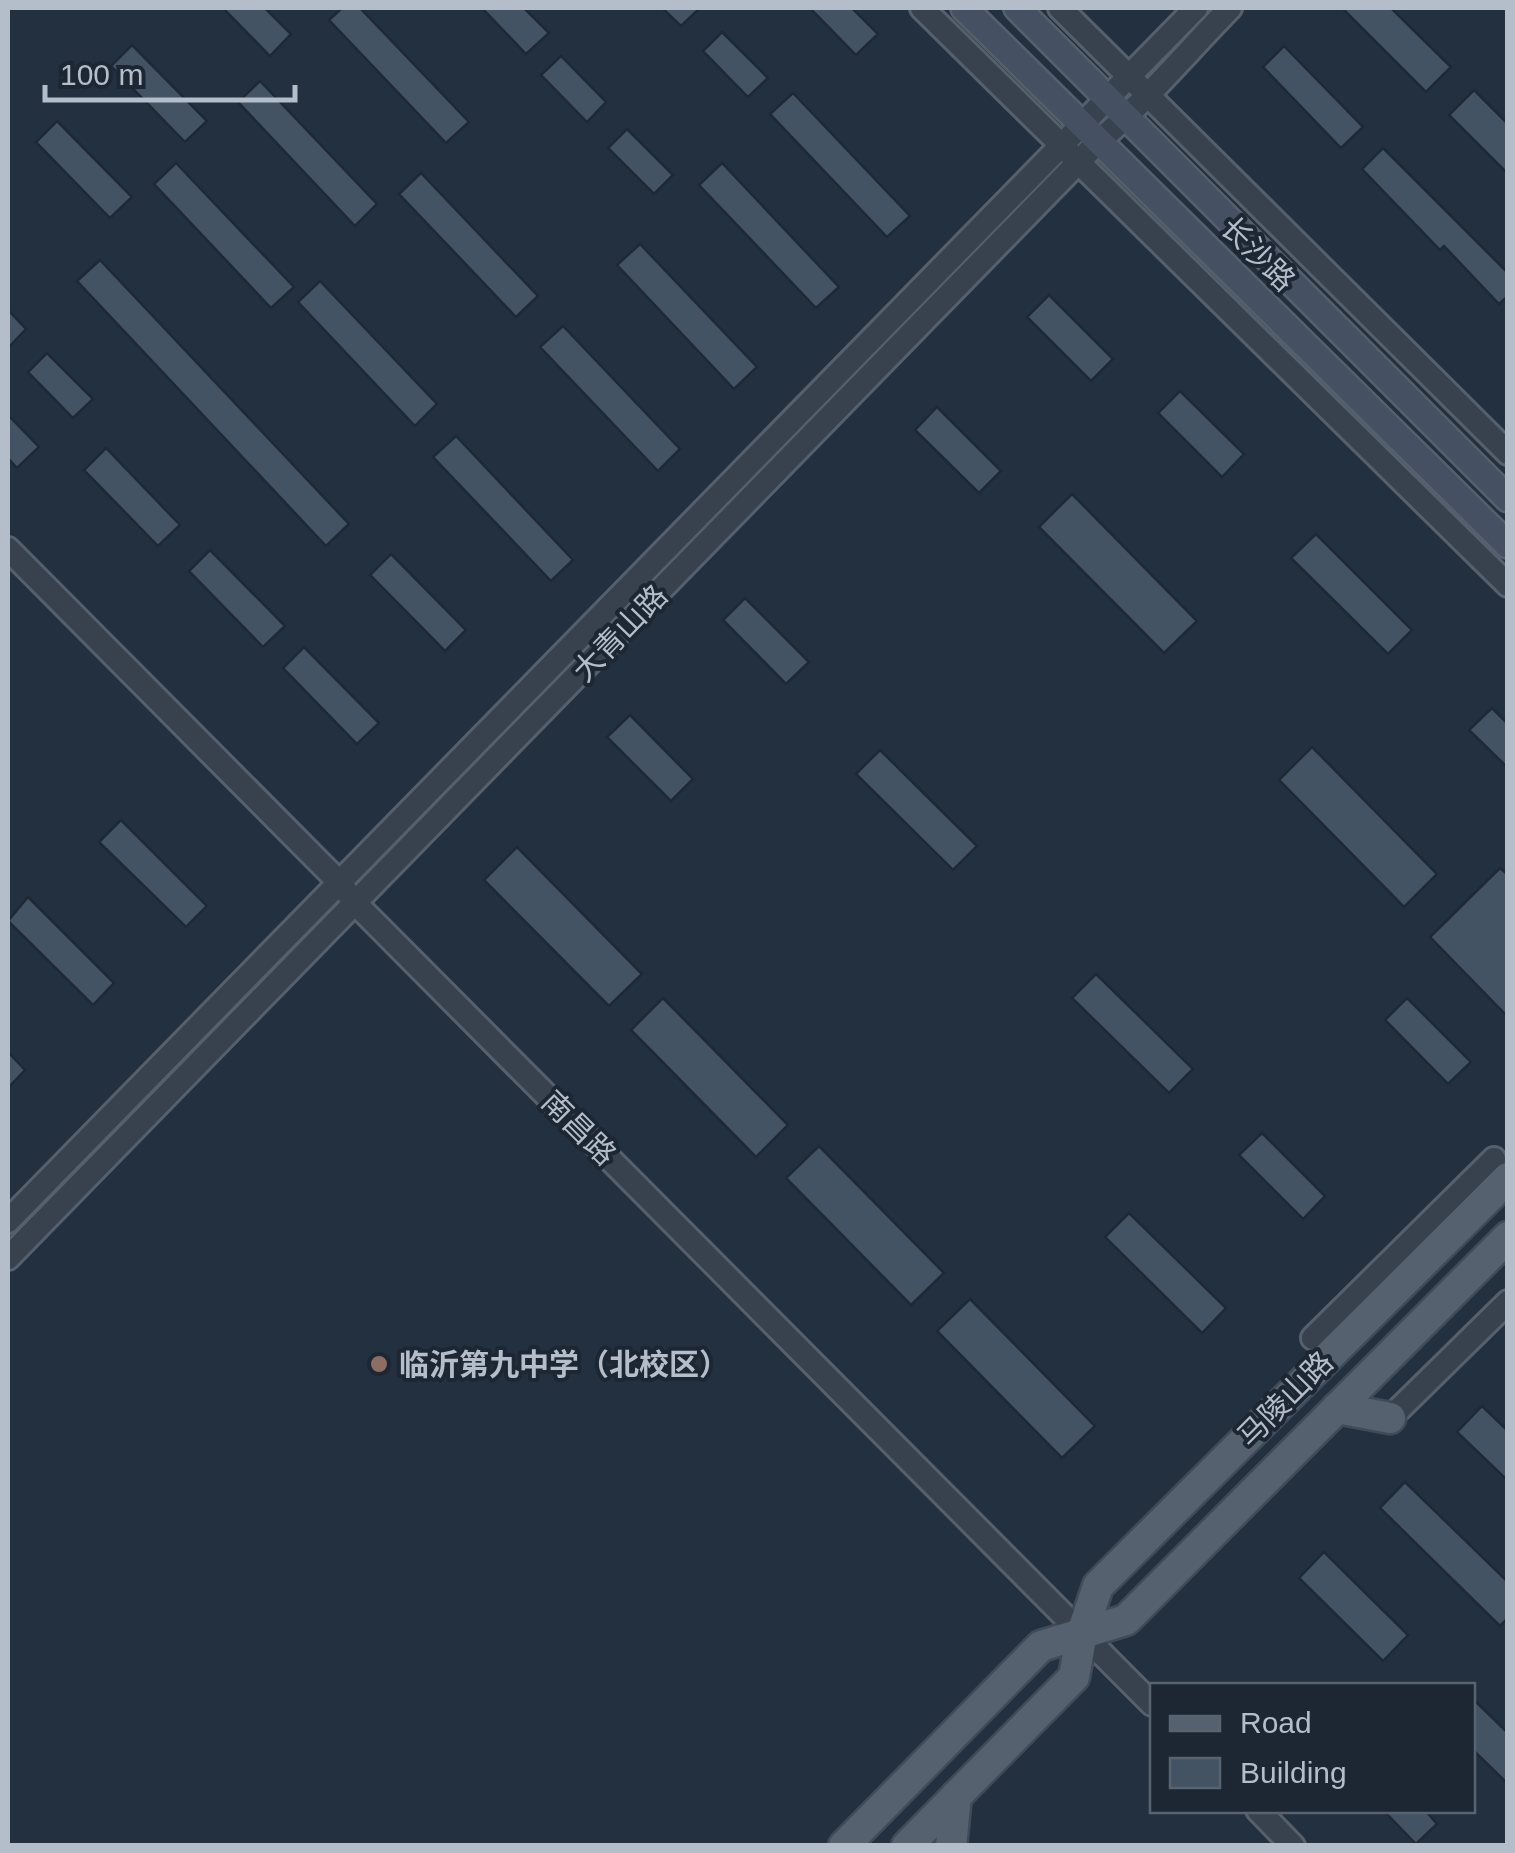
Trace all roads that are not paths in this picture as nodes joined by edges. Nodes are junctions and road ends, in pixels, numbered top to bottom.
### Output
1 (922, 8) edge
2 (964, 8) edge
3 (1017, 8) edge
4 (1060, 8) edge
5 (1196, 8) edge
6 (1230, 8) edge
7 (1137, 85) junction
8 (1107, 99) junction
9 (1126, 118) junction
10 (1090, 133) junction
11 (1060, 146) junction
12 (1079, 165) junction
13 (1508, 452) edge
14 (1508, 499) edge
15 (1508, 545) edge
16 (8, 549) edge
17 (1508, 586) edge
18 (340, 884) junction
19 (355, 903) junction
20 (1503, 1165) edge
21 (8, 1222) edge
22 (1508, 1237) edge
23 (8, 1258) edge
24 (1508, 1302) edge
25 (1312, 1338) joint
26 (1310, 1374) junction
27 (1337, 1408) junction
28 (1390, 1418) joint
29 (1082, 1633) junction
30 (1150, 1702) edge
31 (956, 1796) junction
32 (1261, 1813) edge
33 (844, 1846) edge
34 (907, 1846) edge
35 (951, 1846) edge
36 (1292, 1846) edge

1 - 11 street
2 - 10 main road, 长沙路
3 - 8 main road, 长沙路
4 - 7 street
5 - 7 street, 大青山路
6 - 7 street, 大青山路
7 - 8 street, 大青山路
7 - 9 street, 大青山路
7 - 13 street
8 - 9 main road, 长沙路
8 - 10 street, 大青山路
9 - 10 street, 大青山路
9 - 14 main road, 长沙路
10 - 11 street, 大青山路
10 - 12 street, 大青山路
10 - 15 main road, 长沙路
11 - 12 street
11 - 18 street, 大青山路
12 - 17 street
12 - 19 street, 大青山路
16 - 18 street, 南昌路
18 - 19 street, 南昌路
18 - 21 street, 大青山路
19 - 23 street, 大青山路
19 - 29 street, 南昌路
20 - 25 street
20 - 26 main road, 马陵山路
22 - 27 main road, 马陵山路
24 - 28 street
25 - 26 main road
26 - 29 main road, 马陵山路
27 - 28 main road
27 - 29 main road, 马陵山路
29 - 30 street, 南昌路
29 - 31 main road, 马陵山路
29 - 33 main road, 马陵山路
31 - 34 main road, 马陵山路
31 - 35 main road
32 - 36 street

